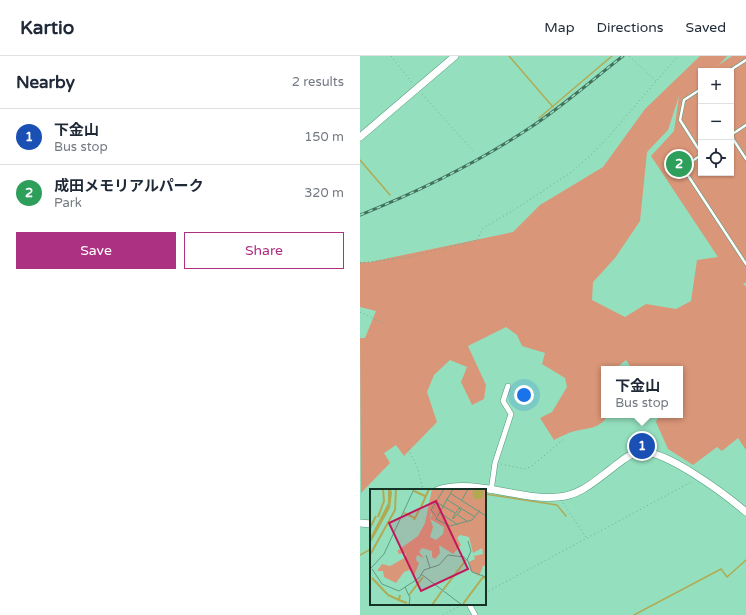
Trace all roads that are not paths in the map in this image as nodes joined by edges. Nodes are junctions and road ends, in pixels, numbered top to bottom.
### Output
1 (455, 56) edge
2 (746, 60) edge
3 (734, 68) edge
4 (698, 91) edge
5 (746, 125) edge
6 (734, 134) edge
7 (360, 137) edge
8 (734, 140) edge
9 (698, 149) edge
10 (698, 156) edge
11 (746, 160) edge
12 (746, 264) edge
13 (508, 386) dead end
14 (442, 489) edge
15 (477, 489) edge
16 (486, 490) edge
17 (491, 491) junction
18 (746, 512) edge
19 (360, 523) edge
20 (370, 524) edge
21 (470, 605) edge
22 (475, 615) edge

1 - 7 street
2 - 3 lane
4 - 9 lane
5 - 6 lane
8 - 11 lane
10 - 12 lane
13 - 17 street
14 - 15 street
16 - 17 street
17 - 18 street
19 - 20 street
21 - 22 street

